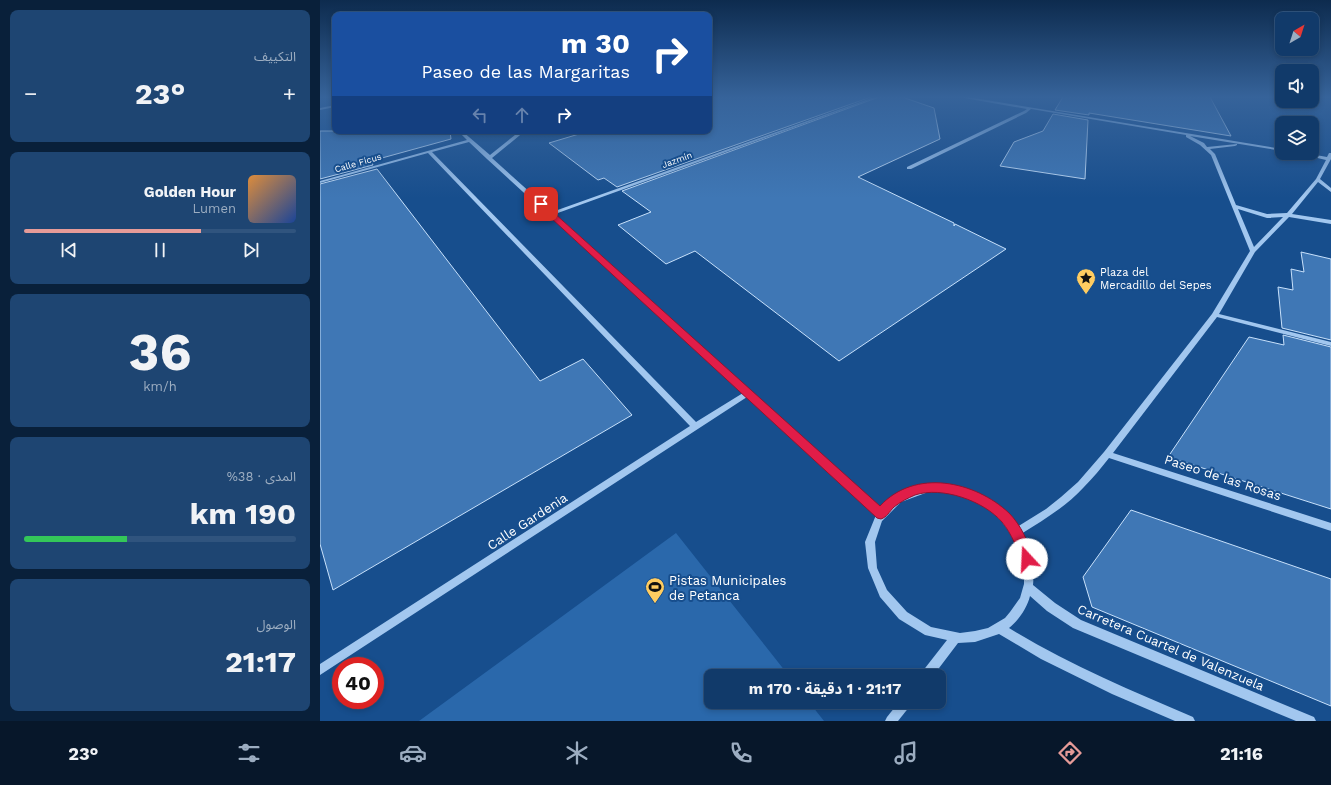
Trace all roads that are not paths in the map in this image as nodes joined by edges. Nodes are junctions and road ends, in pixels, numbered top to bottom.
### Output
1 (783, 131) edge
2 (987, 131) edge
3 (1166, 131) edge
4 (1180, 133) junction
5 (463, 134) edge
6 (519, 134) edge
7 (470, 140) junction
8 (1256, 146) junction
9 (1207, 148) junction
10 (1275, 149) edge
11 (428, 151) junction
12 (1319, 155) edge
13 (1330, 156) edge
14 (489, 158) junction
15 (910, 168) dead end
16 (1318, 179) junction
17 (320, 182) edge
18 (1331, 191) edge
19 (1235, 206) junction
20 (551, 214) junction
21 (1287, 215) junction
22 (1331, 222) edge
23 (1253, 251) junction
24 (1215, 315) junction
25 (1331, 344) edge
26 (748, 393) junction
27 (696, 427) junction
28 (1107, 454) junction
29 (881, 514) junction
30 (1331, 527) edge
31 (1016, 532) junction
32 (1028, 587) junction
33 (1000, 628) junction
34 (955, 638) junction
35 (931, 669) edge
36 (320, 670) edge
37 (900, 709) edge
38 (891, 721) edge
39 (1189, 721) edge
40 (1310, 721) edge

1 - 20 street, Jazmín
2 - 15 street
3 - 4 street
4 - 8 street
4 - 9 street
5 - 7 street
6 - 14 street
7 - 11 street, Calle Ficus
7 - 14 street
8 - 9 street
8 - 10 street
9 - 19 street
11 - 17 street, Calle Ficus
11 - 27 street
12 - 13 street
13 - 16 street
14 - 20 street
16 - 18 street
16 - 21 street
19 - 21 street
19 - 23 street
20 - 26 street
21 - 22 street
21 - 23 street
23 - 24 street
24 - 25 street
24 - 28 street
26 - 27 street, Calle Gardenia
26 - 29 street
27 - 36 street, Calle Gardenia
28 - 30 street, Paseo de las Rosas
28 - 31 street
29 - 31 street
29 - 34 street
31 - 32 street
32 - 33 street
32 - 40 street, Carretera Cuartel de Valenzuela
33 - 34 street
33 - 39 street
34 - 35 street
37 - 38 street

